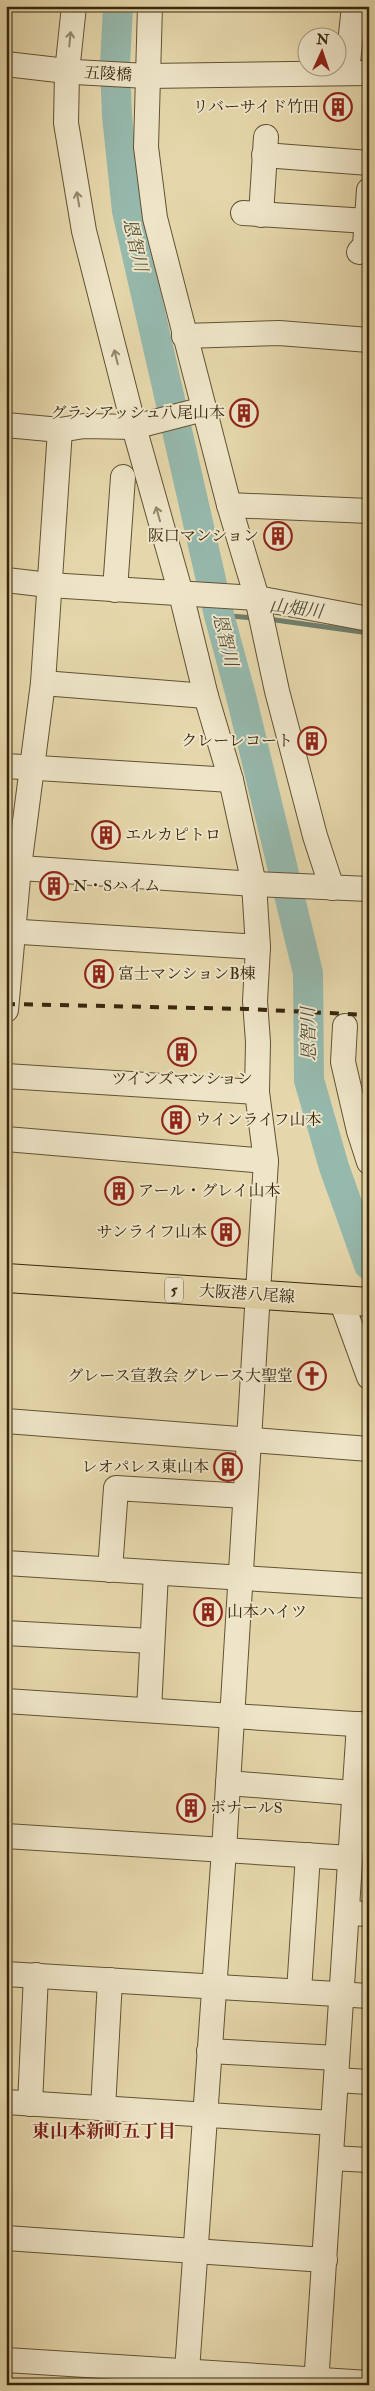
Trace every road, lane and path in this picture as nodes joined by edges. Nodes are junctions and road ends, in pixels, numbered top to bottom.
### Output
1 (74, 6) edge
2 (150, 6) edge
3 (354, 6) edge
4 (6, 64) edge
5 (71, 72) junction
6 (358, 72) edge
7 (145, 76) junction
8 (369, 163) edge
9 (369, 190) edge
10 (368, 207) edge
11 (359, 252) dead end
12 (184, 336) junction
13 (369, 340) edge
14 (201, 410) junction
15 (6, 425) edge
16 (138, 426) junction
17 (60, 430) junction
18 (123, 477) dead end
19 (229, 505) junction
20 (369, 511) edge
21 (6, 580) edge
22 (49, 585) junction
23 (115, 590) junction
24 (183, 594) junction
25 (257, 608) junction
26 (369, 620) edge
27 (43, 684) junction
28 (206, 696) junction
29 (6, 766) edge
30 (31, 767) junction
31 (231, 780) junction
32 (13, 867) edge
33 (259, 884) junction
34 (332, 888) junction
35 (369, 889) edge
36 (9, 932) edge
37 (258, 947) junction
38 (6, 1010) edge
39 (345, 1026) dead end
40 (358, 1074) edge
41 (6, 1076) edge
42 (257, 1092) junction
43 (364, 1131) edge
44 (6, 1140) edge
45 (266, 1161) junction
46 (369, 1162) edge
47 (6, 1278) edge
48 (258, 1296) junction
49 (341, 1300) junction
50 (369, 1302) edge
51 (369, 1377) edge
52 (6, 1421) edge
53 (249, 1439) junction
54 (369, 1449) edge
55 (245, 1496) junction
56 (6, 1563) edge
57 (110, 1570) junction
58 (156, 1573) junction
59 (239, 1578) junction
60 (369, 1586) edge
61 (6, 1633) edge
62 (151, 1641) junction
63 (6, 1701) edge
64 (149, 1710) junction
65 (232, 1714) junction
66 (364, 1724) edge
67 (228, 1784) junction
68 (354, 1793) junction
69 (6, 1836) edge
70 (224, 1850) junction
71 (308, 1856) junction
72 (350, 1858) junction
73 (358, 1914) edge
74 (6, 1974) edge
75 (36, 1975) junction
76 (110, 1980) junction
77 (213, 1987) junction
78 (299, 1991) junction
79 (342, 1994) junction
80 (369, 1996) edge
81 (209, 2052) junction
82 (337, 2069) junction
83 (369, 2082) edge
84 (6, 2102) edge
85 (30, 2104) junction
86 (103, 2109) junction
87 (204, 2116) junction
88 (333, 2123) junction
89 (331, 2158) junction
90 (369, 2160) edge
91 (6, 2238) edge
92 (196, 2250) junction
93 (324, 2260) junction
94 (6, 2360) edge
95 (187, 2378) edge
96 (316, 2382) edge
97 (369, 2383) edge

5 -> 1 street
2 - 7 street
3 - 6 street
4 - 5 street, 五陵橋
5 - 7 street, 五陵橋
16 -> 5 street
6 - 7 street, 五陵橋
7 - 12 street
8 - 10 street
9 - 10 street
10 - 11 street
12 - 13 street
12 - 14 street
14 - 16 street
14 - 19 street
15 - 17 street
16 - 17 street
24 -> 16 street
17 - 22 street
18 - 23 street
19 - 20 street
19 - 25 street
21 - 22 street
22 - 23 street
22 - 27 street
23 - 24 street
24 - 25 street
24 - 28 street
25 - 26 street
25 - 34 street
27 - 28 street
27 - 30 street
28 - 31 street
29 - 30 street
30 - 31 street
30 - 32 street
31 - 33 street
32 - 33 street
32 - 36 street
33 - 34 street
33 - 37 street
34 - 35 street
36 - 37 street
36 - 38 street
37 - 42 street
39 - 40 street
40 - 43 street
41 - 42 street
42 - 45 street
43 - 46 street
44 - 45 street
45 - 48 street
47 - 48 main road, 大阪港八尾線 / 5
48 - 49 main road, 大阪港八尾線 / 5
48 - 53 street
49 - 50 main road, 大阪港八尾線 / 5
49 - 51 street
52 - 53 street
53 - 54 street
53 - 55 street
55 - 57 street
55 - 59 street
56 - 57 street
57 - 58 street
58 - 59 street
58 - 62 street
59 - 60 street
59 - 65 street
61 - 62 street
62 - 64 street
63 - 64 street
64 - 65 street
65 - 66 street
65 - 67 street
66 - 68 street
67 - 68 street
67 - 70 street
68 - 72 street
69 - 70 street
70 - 71 street
70 - 77 street
71 - 72 street
71 - 78 street
72 - 73 street
73 - 79 street
74 - 75 street
75 - 76 street
75 - 85 street
76 - 77 street
76 - 86 street
77 - 78 street
77 - 81 street
78 - 79 street
79 - 80 street
79 - 82 street
81 - 82 street
81 - 87 street
82 - 83 street
82 - 88 street
84 - 85 street
85 - 86 street
86 - 87 street
87 - 88 street
87 - 92 street
88 - 89 street
89 - 90 street
89 - 93 street
91 - 92 street
92 - 93 street
92 - 95 street
93 - 96 street
94 - 95 street
95 - 96 street
96 - 97 street

